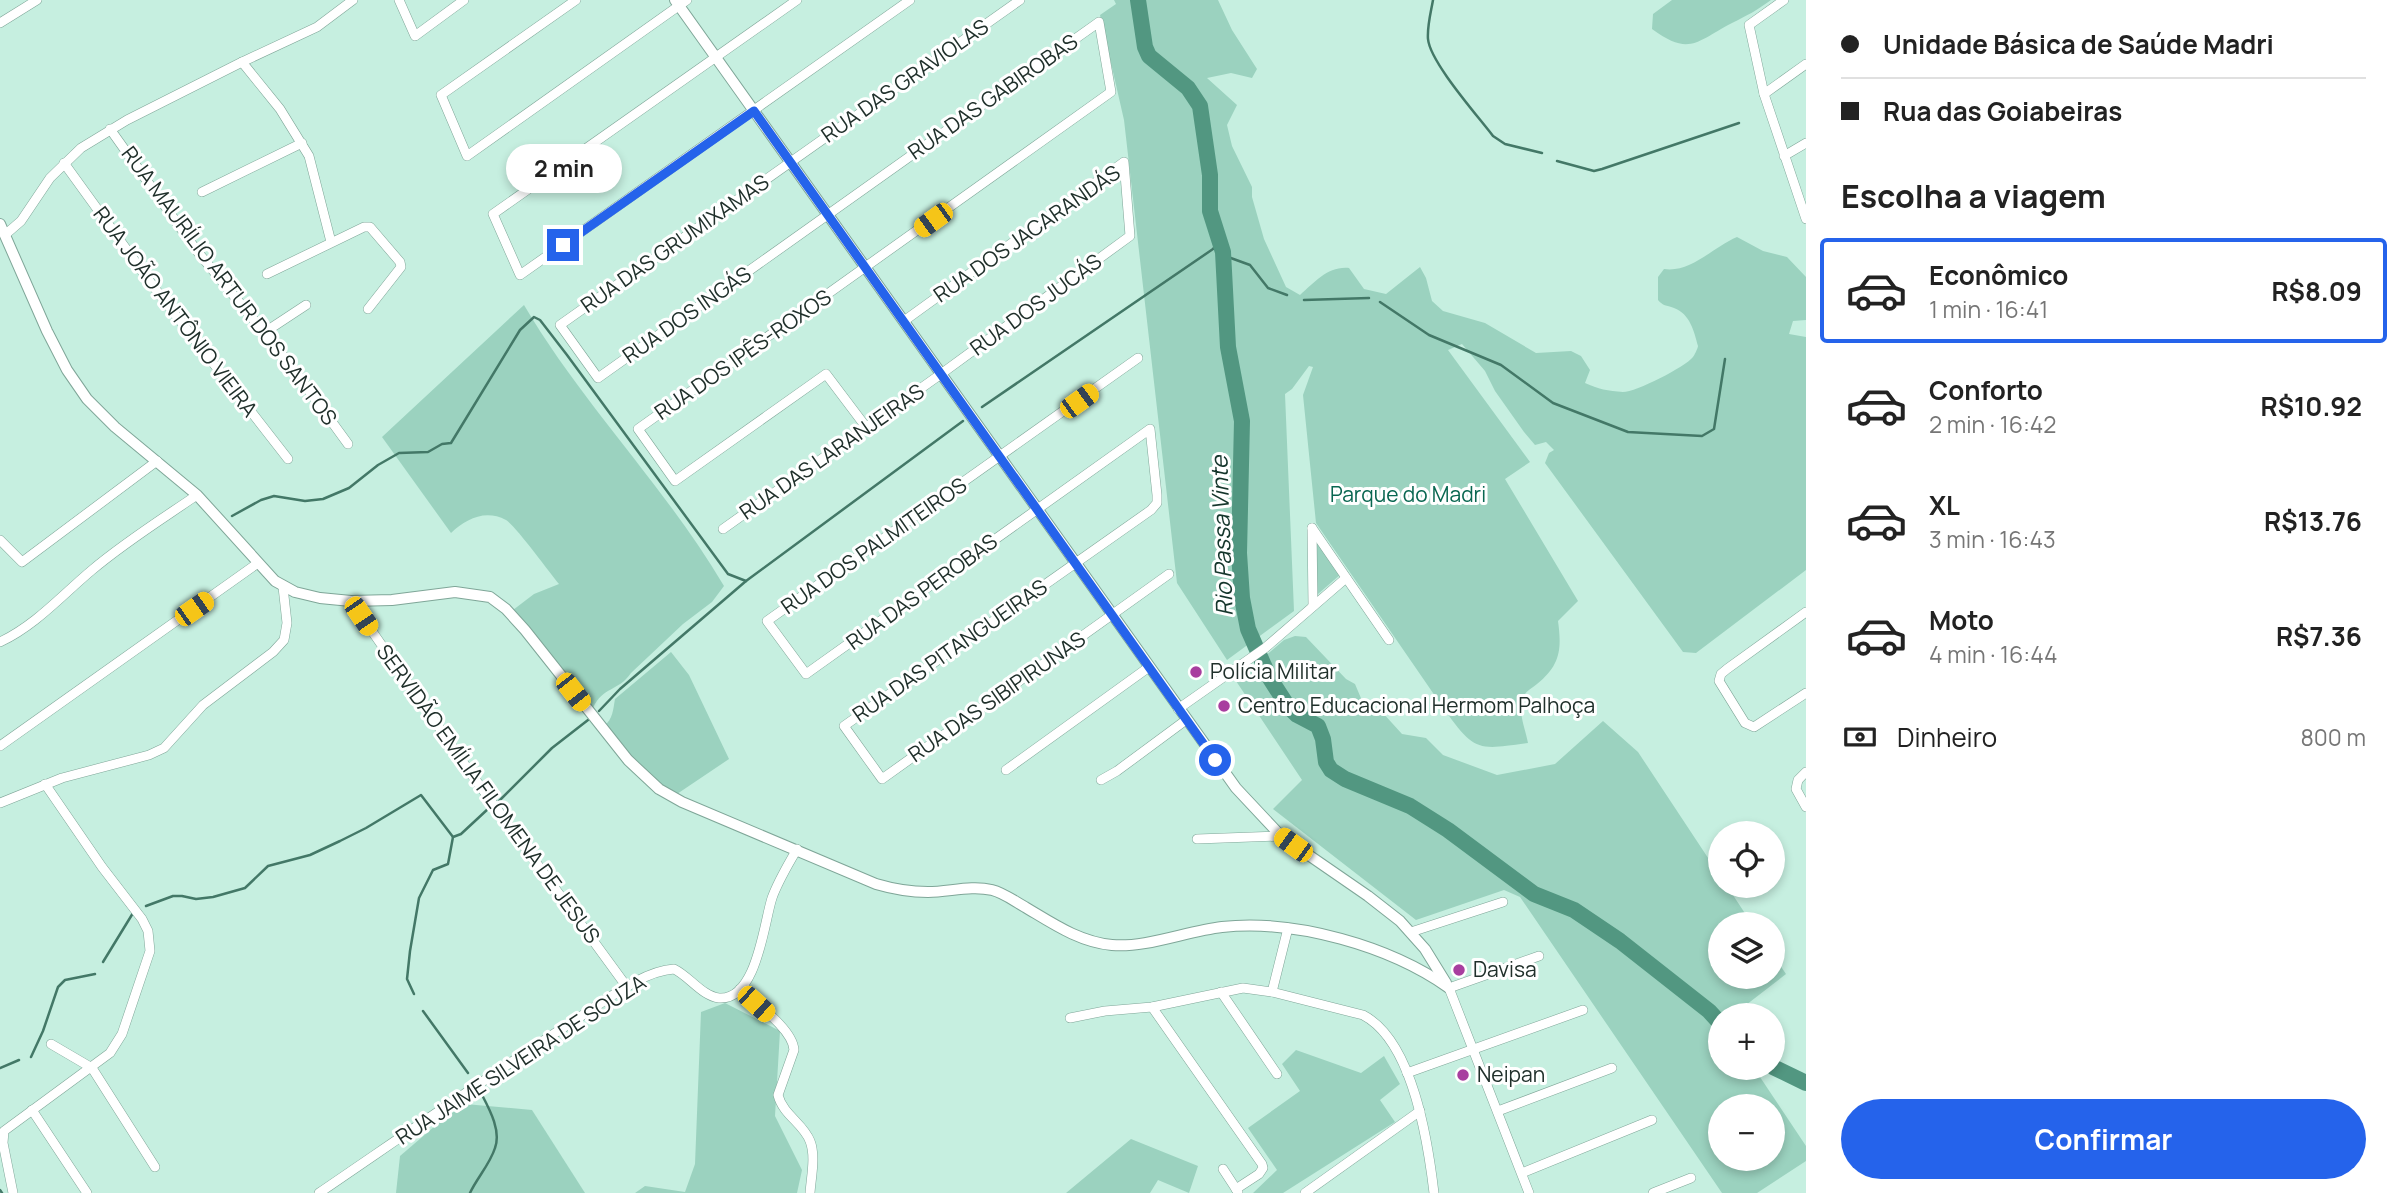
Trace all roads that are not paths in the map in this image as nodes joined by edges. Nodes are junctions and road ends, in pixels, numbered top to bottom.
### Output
1 (37, 0) edge
2 (354, 0) edge
3 (399, 0) edge
4 (464, 0) edge
5 (576, 0) edge
6 (797, 0) edge
7 (910, 0) edge
8 (1020, 0) edge
9 (1784, 0) edge
10 (681, 2) edge
11 (0, 23) edge
12 (716, 57) junction
13 (242, 62) junction
14 (1806, 64) edge
15 (1764, 94) junction
16 (754, 111) junction
17 (110, 129) junction
18 (302, 142) junction
19 (1806, 143) edge
20 (1784, 156) junction
21 (64, 163) junction
22 (790, 163) junction
23 (202, 192) dead end
24 (828, 214) junction
25 (1806, 219) edge
26 (3, 229) edge
27 (1130, 236) joint
28 (331, 242) junction
29 (866, 268) junction
30 (267, 274) dead end
31 (306, 305) dead end
32 (368, 309) dead end
33 (904, 321) junction
34 (560, 325) joint
35 (265, 332) junction
36 (1138, 358) dead end
37 (941, 374) junction
38 (866, 428) junction
39 (348, 444) dead end
40 (1000, 457) junction
41 (288, 459) dead end
42 (157, 461) junction
43 (197, 495) junction
44 (1037, 509) junction
45 (723, 529) dead end
46 (0, 540) edge
47 (1075, 562) junction
48 (258, 563) junction
49 (1169, 574) dead end
50 (1346, 578) junction
51 (284, 587) junction
52 (351, 601) junction
53 (1313, 606) junction
54 (1806, 612) edge
55 (1112, 615) junction
56 (1389, 640) dead end
57 (0, 642) edge
58 (1149, 667) junction
59 (806, 674) joint
60 (1806, 693) edge
61 (1178, 709) junction
62 (1186, 720) junction
63 (0, 746) edge
64 (1006, 770) dead end
65 (1806, 772) edge
66 (882, 779) joint
67 (1101, 780) dead end
68 (45, 784) junction
69 (0, 803) edge
70 (1806, 807) edge
71 (1282, 836) junction
72 (1197, 839) dead end
73 (797, 849) junction
74 (1503, 902) dead end
75 (1289, 928) junction
76 (1411, 932) junction
77 (1539, 956) dead end
78 (627, 987) junction
79 (1449, 988) junction
80 (740, 989) junction
81 (1221, 992) junction
82 (1272, 992) junction
83 (1152, 1007) junction
84 (1583, 1010) dead end
85 (1070, 1018) dead end
86 (51, 1044) dead end
87 (1474, 1048) junction
88 (92, 1068) junction
89 (1612, 1068) dead end
90 (1407, 1073) junction
91 (1277, 1074) dead end
92 (32, 1110) junction
93 (1420, 1111) junction
94 (1498, 1111) junction
95 (1652, 1120) dead end
96 (155, 1167) dead end
97 (1223, 1170) dead end
98 (1522, 1173) junction
99 (1691, 1178) dead end
100 (1237, 1191) edge
101 (13, 1193) edge
102 (87, 1193) edge
103 (319, 1193) edge
104 (810, 1193) edge
105 (1305, 1193) edge
106 (1434, 1193) edge
107 (1529, 1193) edge
108 (1653, 1193) edge

1 - 11 street
2 - 13 street
3 - 4 street
5 - 10 street
6 - 12 street
7 - 16 street
8 - 22 street, RUA DAS GRAVIOLAS
9 - 15 street
10 - 12 main road
12 - 16 main road
12 - 16 street
13 - 17 street
13 - 18 street
14 - 15 street
15 - 20 street
16 - 22 main road
17 - 21 street
17 - 35 street, RUA MAURÍLIO ARTUR DOS SANTOS
18 - 23 street
18 - 28 street
19 - 20 street
20 - 25 street
21 - 26 street
21 - 41 street, RUA JOÃO ANTÔNIO VIEIRA
22 - 24 main road
22 - 34 street, RUA DAS GRUMIXAMAS
24 - 29 main road
24 - 29 street, RUA DAS GABIROBAS
24 - 34 street, RUA DOS INGÁS
26 - 42 main road
27 - 33 street, RUA DOS JACARANDÁS
27 - 37 street, RUA DOS JUCÁS
28 - 30 street
28 - 32 street
29 - 33 main road
29 - 38 street, RUA DOS IPÊS-ROXOS
31 - 35 street
33 - 37 main road
35 - 39 street, RUA MAURÍLIO ARTUR DOS SANTOS
36 - 40 street
37 - 38 street, RUA DAS LARANJEIRAS
37 - 40 main road
38 - 45 street, RUA DAS LARANJEIRAS
40 - 44 main road
40 - 59 street, RUA DOS PALMITEIROS
42 - 43 main road
42 - 46 street
43 - 48 main road
43 - 57 street
44 - 47 main road
44 - 47 street, RUA DAS PEROBAS
44 - 59 street, RUA DAS PEROBAS
47 - 55 main road
47 - 66 street, RUA DAS PITANGUEIRAS
48 - 51 main road
48 - 63 street
49 - 55 street, RUA DAS SIBIPIRUNAS
50 - 53 street
50 - 53 street
50 - 56 street
51 - 52 main road
51 - 68 street
52 - 73 main road
52 - 78 street, SERVIDÃO EMÍLIA FILOMENA DE JESUS
53 - 61 street
54 - 60 street
55 - 58 main road
55 - 66 street, RUA DAS SIBIPIRUNAS
58 - 61 main road
58 - 64 street
61 - 62 main road
62 - 67 street
62 - 71 main road
65 - 70 street
68 - 69 street
68 - 88 street
71 - 72 street
71 - 76 main road
73 - 75 main road
73 - 80 street
74 - 76 street
75 - 79 main road
75 - 82 street
76 - 79 main road
77 - 79 street
78 - 80 street, RUA JAIME SILVEIRA DE SOUZA
78 - 103 street, RUA JAIME SILVEIRA DE SOUZA
79 - 87 street
80 - 104 street
81 - 82 street
81 - 83 street
81 - 91 street
82 - 90 street
83 - 85 street
83 - 100 street
84 - 87 street
86 - 88 street
87 - 90 street
87 - 94 street
88 - 92 street
88 - 96 street
89 - 94 street
90 - 93 street
92 - 101 street
92 - 102 street
93 - 105 street
93 - 106 street
94 - 98 street
95 - 98 street
97 - 100 street
98 - 107 street
99 - 108 street

